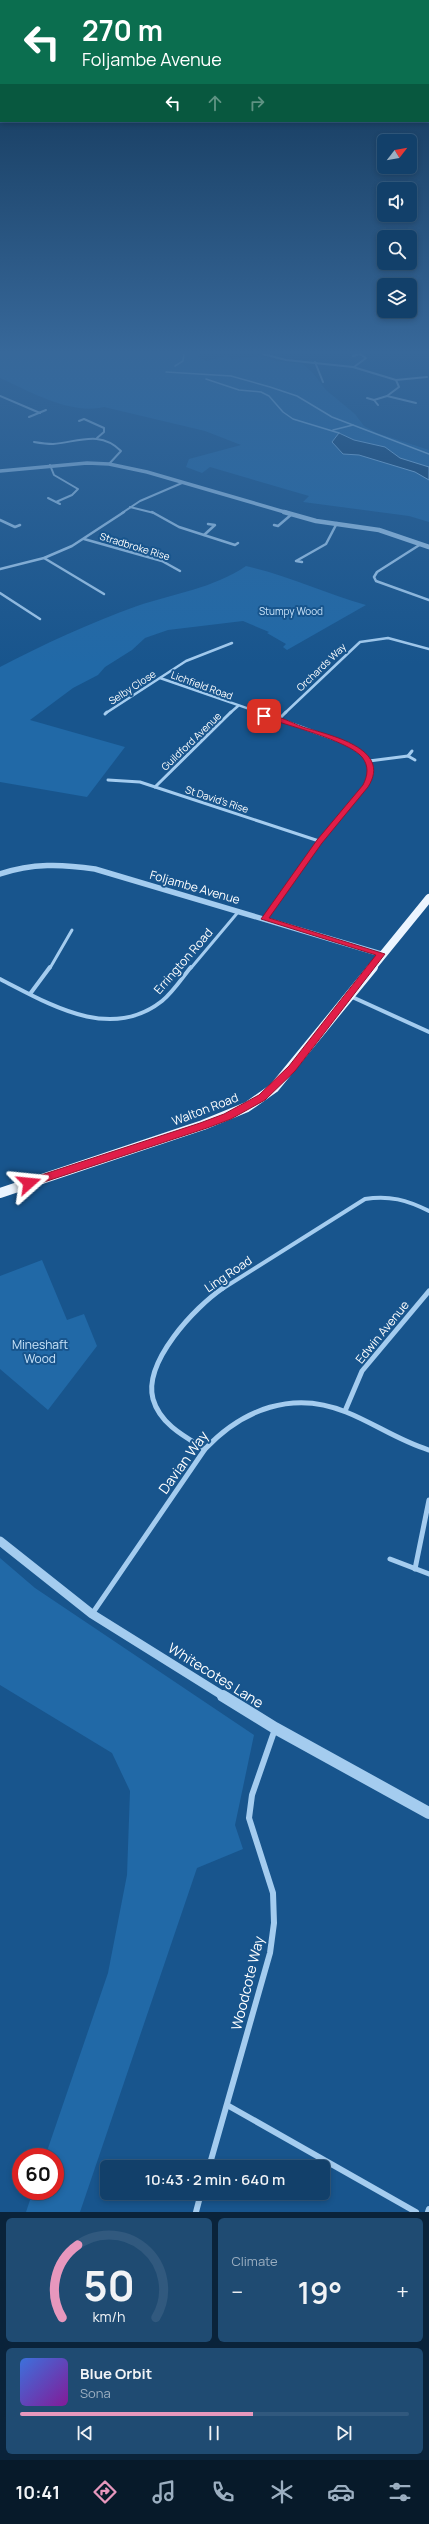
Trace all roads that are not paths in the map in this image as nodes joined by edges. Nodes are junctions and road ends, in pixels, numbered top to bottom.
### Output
1 (115, 457) edge
2 (109, 464) junction
3 (50, 465) junction
4 (0, 471) edge
5 (182, 483) junction
6 (48, 498) dead end
7 (56, 502) junction
8 (60, 504) dead end
9 (130, 507) junction
10 (292, 514) junction
11 (0, 520) edge
12 (338, 523) junction
13 (20, 524) dead end
14 (208, 524) dead end
15 (274, 525) dead end
16 (204, 536) junction
17 (84, 539) junction
18 (238, 542) dead end
19 (421, 544) junction
20 (429, 547) edge
21 (44, 558) junction
22 (302, 562) dead end
23 (0, 564) edge
24 (4, 568) junction
25 (0, 569) edge
26 (180, 571) dead end
27 (0, 593) edge
28 (104, 594) dead end
29 (429, 600) edge
30 (40, 619) dead end
31 (232, 643) dead end
32 (429, 649) edge
33 (160, 678) junction
34 (238, 706) junction
35 (105, 714) dead end
36 (278, 720) junction
37 (412, 751) dead end
38 (408, 756) junction
39 (415, 760) dead end
40 (369, 761) junction
41 (108, 780) dead end
42 (155, 787) junction
43 (319, 841) junction
44 (0, 874) edge
45 (429, 898) edge
46 (239, 911) junction
47 (264, 919) junction
48 (72, 930) dead end
49 (381, 954) junction
50 (0, 979) edge
51 (30, 994) junction
52 (350, 996) junction
53 (429, 1032) edge
54 (0, 1193) edge
55 (429, 1211) edge
56 (429, 1291) edge
57 (345, 1411) junction
58 (205, 1449) junction
59 (429, 1450) edge
60 (429, 1500) edge
61 (0, 1541) edge
62 (390, 1559) dead end
63 (415, 1569) junction
64 (429, 1574) edge
65 (92, 1614) junction
66 (275, 1728) junction
67 (429, 1813) edge
68 (227, 2106) junction
69 (211, 2160) edge
70 (200, 2200) edge
71 (429, 2208) edge
72 (196, 2212) edge
73 (416, 2212) edge
74 (428, 2212) edge

1 - 2 street
2 - 3 street
2 - 5 street
3 - 4 street
3 - 7 street
5 - 9 street
5 - 10 street
6 - 7 street
7 - 8 street
9 - 16 street
9 - 17 street
10 - 12 street
10 - 15 street
11 - 13 street
12 - 19 street
12 - 22 street
14 - 16 street
16 - 18 street
17 - 21 street
17 - 26 street, Stradbroke Rise
19 - 20 street
19 - 29 street
21 - 24 street
21 - 28 street
23 - 24 street
24 - 25 street
27 - 30 street
31 - 33 street, Selby Close
32 - 36 street, Orchards Way
33 - 34 street, Lichfield Road
33 - 35 street, Selby Close
34 - 36 street, Lichfield Road
34 - 42 street, Guildford Avenue
36 - 40 street, Lichfield Road
37 - 38 street
38 - 39 street
38 - 40 street
40 - 43 street
41 - 42 street, St David's Rise
42 - 43 street, St David's Rise
43 - 47 street
44 - 46 street, Foljambe Avenue
45 - 49 main road, Walton Road
46 - 47 street, Foljambe Avenue
46 - 51 street, Errington Road
47 - 49 street, Foljambe Avenue
48 - 51 street
49 - 52 main road, Walton Road
50 - 51 street, Errington Road
52 - 53 street
52 - 54 main road, Walton Road
55 - 58 street, Ling Road
56 - 57 street, Edwin Avenue
57 - 58 street, Davian Way
57 - 59 street, Davian Way
58 - 65 street, Davian Way
60 - 63 street
61 - 65 street, Whitecotes Lane
62 - 63 street
63 - 64 street
65 - 66 street, Whitecotes Lane
66 - 67 street, Whitecotes Lane
66 - 68 street, Woodcote Way
68 - 69 street, Woodcote Way
68 - 73 street
70 - 72 street
71 - 74 street

